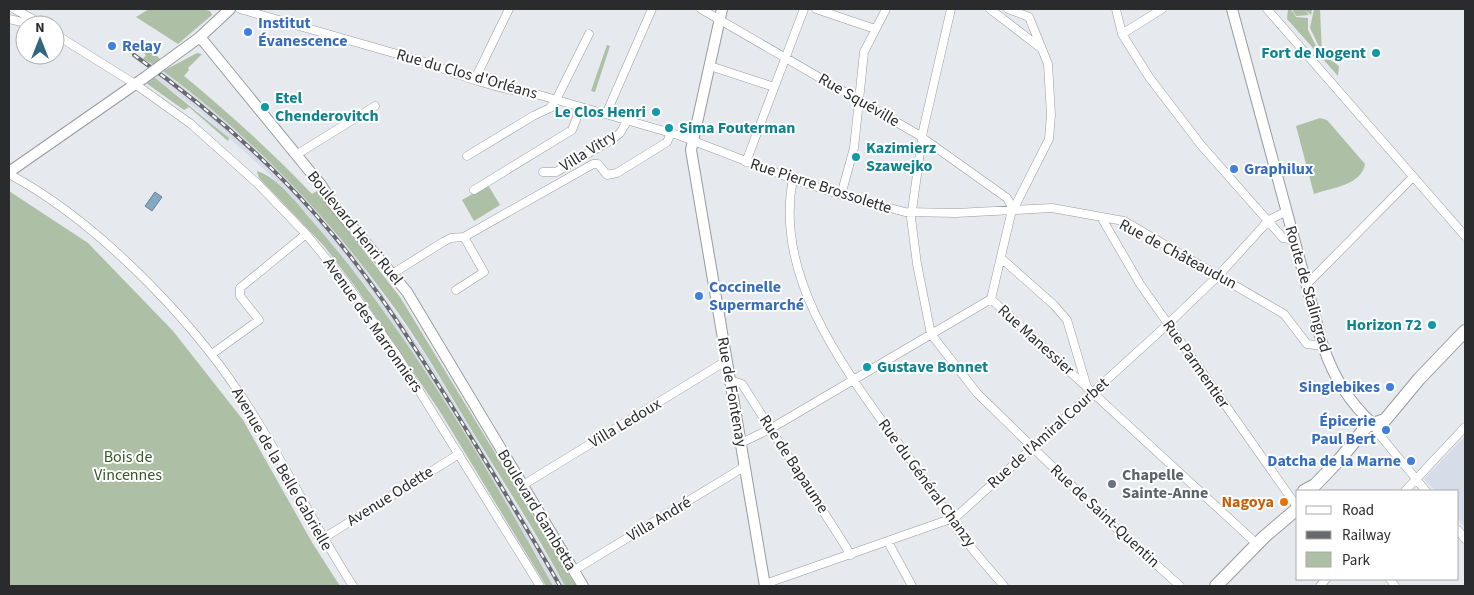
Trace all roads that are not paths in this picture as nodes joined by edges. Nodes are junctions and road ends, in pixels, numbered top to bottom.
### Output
1 (13, 9) edge
2 (230, 9) edge
3 (240, 9) edge
4 (509, 9) edge
5 (652, 9) edge
6 (701, 9) edge
7 (804, 9) edge
8 (816, 9) edge
9 (886, 9) edge
10 (951, 9) edge
11 (990, 9) edge
12 (1008, 9) edge
13 (1116, 9) edge
14 (1162, 9) edge
15 (1232, 9) edge
16 (1267, 9) edge
17 (721, 14) edge
18 (25, 15) edge
19 (9, 19) edge
20 (875, 29) junction
21 (589, 34) dead end
22 (1122, 34) junction
23 (200, 37) junction
24 (65, 40) edge
25 (1042, 48) junction
26 (784, 57) junction
27 (710, 66) junction
28 (475, 78) junction
29 (140, 81) junction
30 (774, 88) junction
31 (556, 100) junction
32 (859, 101) junction
33 (375, 106) dead end
34 (581, 107) junction
35 (606, 114) junction
36 (628, 120) junction
37 (671, 133) junction
38 (922, 138) junction
39 (692, 141) junction
40 (296, 155) junction
41 (467, 156) dead end
42 (746, 162) junction
43 (543, 172) dead end
44 (9, 173) edge
45 (1413, 177) junction
46 (793, 179) junction
47 (474, 190) dead end
48 (841, 196) junction
49 (1013, 209) junction
50 (1287, 211) junction
51 (911, 213) junction
52 (1101, 217) junction
53 (1269, 220) junction
54 (306, 234) junction
55 (1465, 236) edge
56 (464, 237) junction
57 (1294, 240) junction
58 (1001, 258) junction
59 (392, 274) junction
60 (1218, 275) junction
61 (1306, 285) junction
62 (456, 290) dead end
63 (991, 299) junction
64 (1168, 324) junction
65 (1465, 332) edge
66 (931, 334) junction
67 (1323, 346) junction
68 (212, 354) junction
69 (726, 361) junction
70 (852, 379) junction
71 (730, 380) junction
72 (1090, 389) junction
73 (1374, 425) junction
74 (1465, 427) edge
75 (770, 429) junction
76 (491, 433) joint
77 (741, 442) junction
78 (1032, 448) junction
79 (458, 454) junction
80 (744, 467) junction
81 (1416, 479) junction
82 (523, 485) junction
83 (1311, 489) edge
84 (1406, 490) edge
85 (1425, 490) edge
86 (1296, 503) edge
87 (1296, 505) edge
88 (952, 519) junction
89 (322, 538) junction
90 (1261, 540) junction
91 (888, 542) junction
92 (852, 555) junction
93 (573, 571) junction
94 (765, 585) edge
95 (1220, 585) edge
96 (352, 586) edge
97 (540, 586) edge
98 (583, 586) edge
99 (912, 586) edge
100 (1004, 586) edge
101 (1180, 586) edge

1 - 18 street
1 - 19 street
2 - 23 street
3 - 28 street, Rue du Clos d'Orléans
4 - 28 street
5 - 35 street
6 - 17 street, Rue Squéville
7 - 26 street
8 - 20 street
9 - 20 street
10 - 38 street
11 - 25 street
12 - 25 street
13 - 22 street
14 - 22 street
15 - 50 street, Route de Stalingrad
16 - 45 street
17 - 26 street, Rue Squéville
17 - 27 street, Rue de Fontenay
20 - 32 street
21 - 31 street
22 - 53 street
23 - 29 street, bridge
23 - 40 street, Boulevard Henri Ruel
24 - 29 street, Avenue des Marronniers
25 - 49 street
26 - 30 street
26 - 32 street, Rue Squéville
27 - 30 street
27 - 39 street, Rue de Fontenay
28 - 31 street, Rue du Clos d'Orléans
29 - 44 street
29 - 54 street, Avenue des Marronniers
30 - 42 street
31 - 34 street, Rue du Clos d'Orléans
31 - 41 street
32 - 38 street, Rue Squéville
32 - 48 street
33 - 40 street
34 - 35 street, Rue du Clos d'Orléans
34 - 47 street
35 - 36 street, Rue du Clos d'Orléans
36 - 37 street, Rue du Clos d'Orléans
36 - 43 street, Villa Vitry
37 - 39 street, Rue du Clos d'Orléans
37 - 56 street
38 - 49 street, Rue Squéville
38 - 51 street
39 - 42 street, Rue Pierre Brossolette
39 - 69 street, Rue de Fontenay
40 - 59 street, Boulevard Henri Ruel
42 - 46 street, Rue Pierre Brossolette
44 - 68 street, Avenue de la Belle Gabrielle
45 - 55 street
45 - 61 street
46 - 48 street, Rue Pierre Brossolette
46 - 70 street, Rue du Général Chanzy
48 - 51 street, Rue Pierre Brossolette
49 - 51 street, Rue Pierre Brossolette
49 - 52 street, Rue de Châteaudun
49 - 58 street
50 - 53 street, Rue de l'Amiral Courbet
50 - 57 street, Route de Stalingrad
51 - 66 street
52 - 60 street, Rue de Châteaudun
52 - 64 street, Rue Parmentier
53 - 57 street
53 - 60 street, Rue de l'Amiral Courbet
54 - 68 street
54 - 79 street, Avenue des Marronniers
56 - 59 street
56 - 62 street
57 - 61 street, Route de Stalingrad
58 - 63 street
58 - 72 street
59 - 76 street, Boulevard Henri Ruel
60 - 64 street, Rue de l'Amiral Courbet
60 - 67 street, Rue de Châteaudun
61 - 67 street, Route de Stalingrad
63 - 66 street
63 - 72 street, Rue Manessier
64 - 72 street, Rue de l'Amiral Courbet
64 - 86 street, Rue Parmentier
65 - 73 main road
66 - 70 street
66 - 78 street, Rue de Saint-Quentin
67 - 73 street, Route de Stalingrad
68 - 89 street, Avenue de la Belle Gabrielle
69 - 71 street, Rue de Fontenay
69 - 82 street, Villa Ledoux
70 - 75 street
70 - 88 street, Rue du Général Chanzy
71 - 75 street, Rue de Bapaume
71 - 77 street, Rue de Fontenay
72 - 78 street, Rue de l'Amiral Courbet
72 - 90 street, Rue Manessier
73 - 81 street
73 - 83 main road
74 - 81 street
75 - 77 street
75 - 92 street, Rue de Bapaume
76 - 82 street, Boulevard Gambetta
77 - 80 street, Rue de Fontenay
78 - 88 street, Rue de l'Amiral Courbet
78 - 101 street, Rue de Saint-Quentin
79 - 89 street, Avenue Odette
79 - 97 street, Avenue des Marronniers
80 - 93 street, Villa André
80 - 94 street, Rue de Fontenay
81 - 84 street
81 - 85 street
82 - 93 street, Boulevard Gambetta
87 - 90 main road
88 - 91 street, Rue de l'Amiral Courbet
88 - 100 street, Rue du Général Chanzy
89 - 96 street, Avenue de la Belle Gabrielle
90 - 95 main road
91 - 92 street, Rue de l'Amiral Courbet
91 - 99 street
92 - 94 street, Rue de l'Amiral Courbet
93 - 98 street, Boulevard Gambetta

